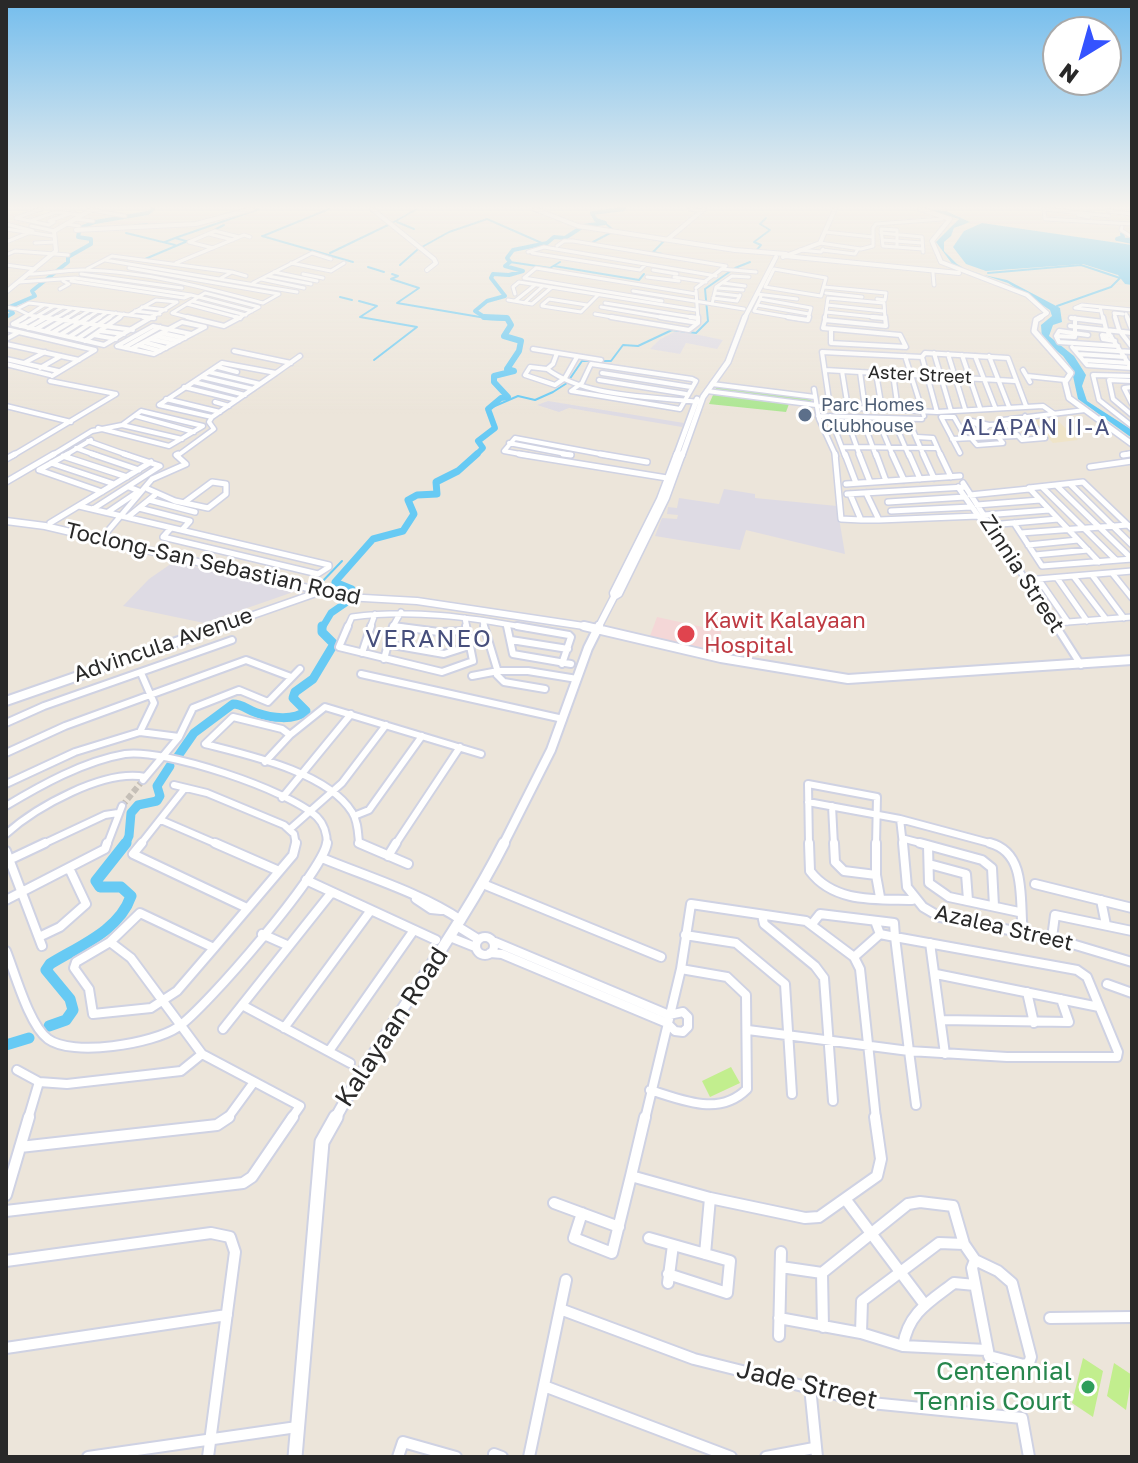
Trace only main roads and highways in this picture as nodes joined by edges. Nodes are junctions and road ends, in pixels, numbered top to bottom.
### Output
1 (25, 277) edge
2 (756, 277) edge
3 (766, 277) edge
4 (980, 277) edge
5 (6, 292) edge
6 (730, 348) junction
7 (697, 403) junction
8 (1132, 444) edge
9 (680, 451) junction
10 (6, 521) edge
11 (316, 590) junction
12 (614, 597) junction
13 (598, 628) junction
14 (1132, 660) edge
15 (6, 698) edge
16 (295, 1457) edge

1 - 5 main road
2 - 6 main road
3 - 6 main road
4 - 8 main road
6 - 7 main road
6 - 7 main road
7 - 9 main road
9 - 12 main road
9 - 12 main road
10 - 11 main road, Toclong-San Sebastian Road
11 - 13 main road, Toclong-San Sebastian Road
11 - 15 main road, Advincula Avenue
12 - 13 main road, Kalayaan Road
13 - 14 main road, Toclong-San Sebastian Road
13 - 16 main road, Kalayaan Road

